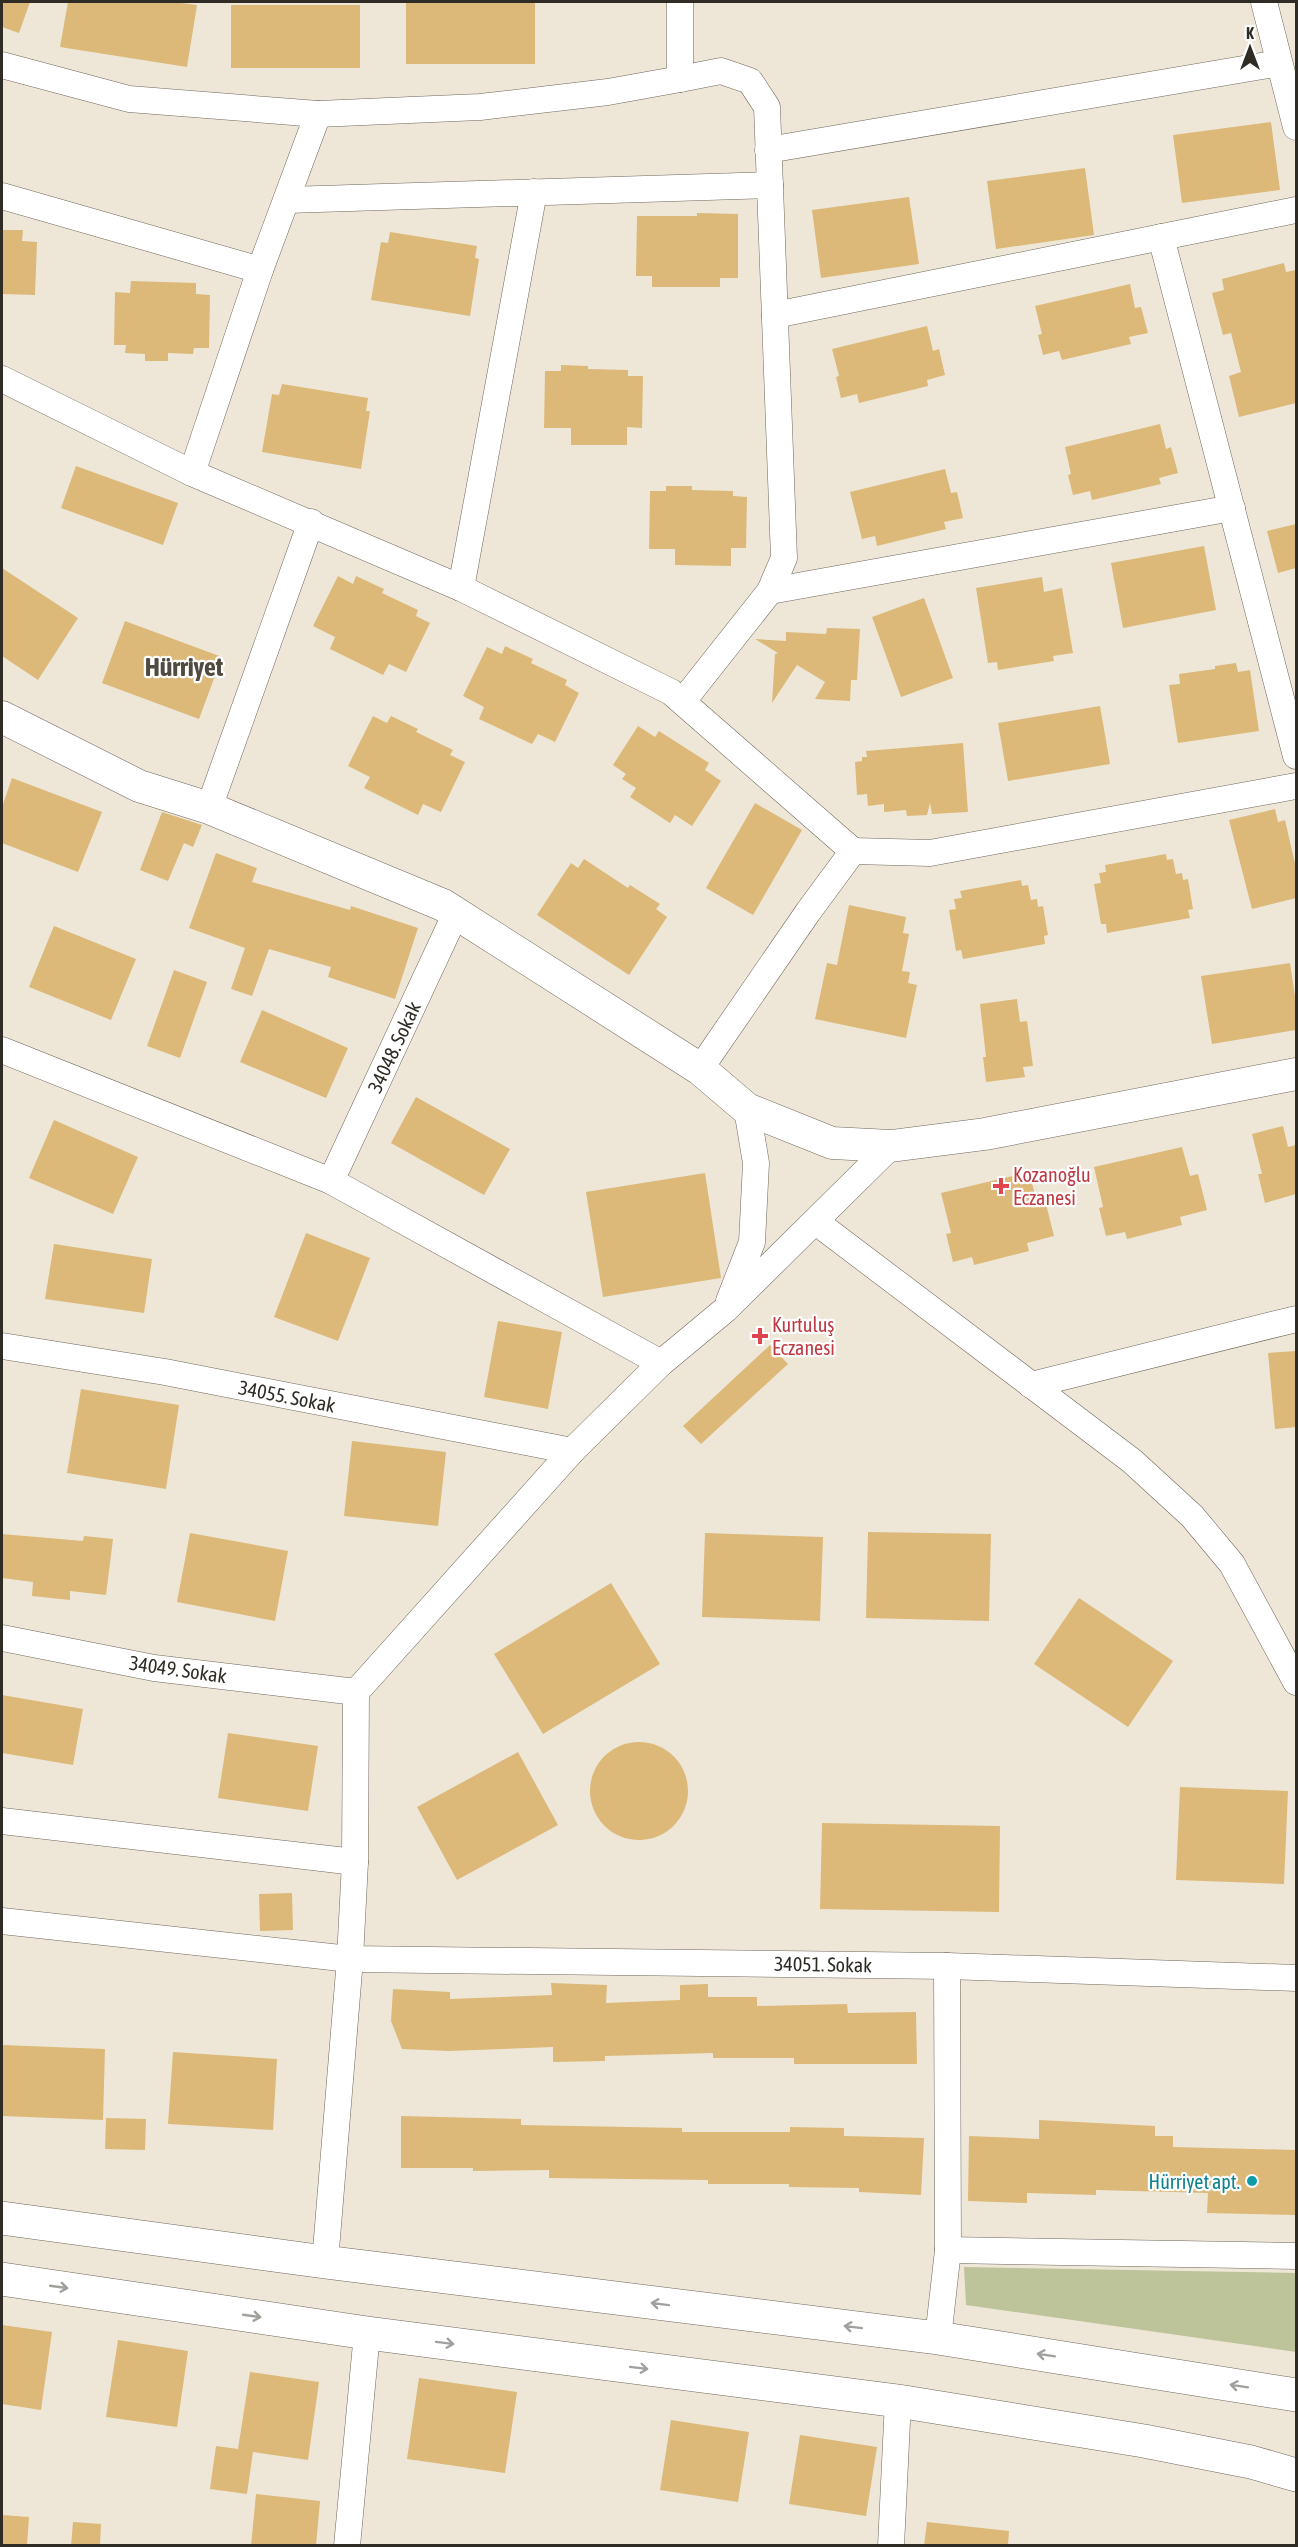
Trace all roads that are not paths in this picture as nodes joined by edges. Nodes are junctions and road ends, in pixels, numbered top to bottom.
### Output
1 (680, 2) edge
2 (1264, 2) edge
3 (1279, 63) junction
4 (2, 65) edge
5 (680, 79) junction
6 (1294, 112) edge
7 (318, 114) junction
8 (768, 150) junction
9 (770, 185) junction
10 (534, 192) junction
11 (2, 196) edge
12 (287, 200) junction
13 (1296, 210) edge
14 (1161, 237) junction
15 (260, 270) junction
16 (775, 315) junction
17 (2, 379) edge
18 (192, 473) junction
19 (1232, 508) junction
20 (311, 522) junction
21 (461, 588) junction
22 (770, 591) junction
23 (683, 701) junction
24 (2, 717) edge
25 (1296, 756) edge
26 (1296, 786) edge
27 (209, 808) junction
28 (853, 851) junction
29 (456, 914) junction
30 (2, 1050) edge
31 (700, 1069) junction
32 (1296, 1074) edge
33 (747, 1109) junction
34 (891, 1146) junction
35 (331, 1181) junction
36 (816, 1222) junction
37 (726, 1309) junction
38 (1296, 1319) edge
39 (2, 1346) edge
40 (661, 1363) junction
41 (1030, 1385) junction
42 (572, 1451) junction
43 (2, 1638) edge
44 (1296, 1682) edge
45 (356, 1692) junction
46 (2, 1821) edge
47 (355, 1862) junction
48 (2, 1921) edge
49 (350, 1959) junction
50 (947, 1966) junction
51 (1296, 1978) edge
52 (2, 2218) edge
53 (948, 2250) junction
54 (1296, 2256) edge
55 (325, 2262) junction
56 (2, 2278) edge
57 (367, 2333) junction
58 (938, 2338) junction
59 (1296, 2395) edge
60 (898, 2401) junction
61 (1296, 2475) edge
62 (347, 2546) edge
63 (891, 2546) edge

1 - 5 street
2 - 3 street
3 - 6 street
3 - 8 street
4 - 7 street
5 - 7 street
5 - 8 street
7 - 12 street
8 - 9 street
9 - 10 street
9 - 16 street
10 - 12 street
10 - 21 street
11 - 15 street
12 - 15 street
13 - 14 street
14 - 16 street
14 - 19 street
15 - 18 street
16 - 22 street
17 - 18 street
18 - 20 street
19 - 22 street
19 - 25 street
20 - 21 street
20 - 27 street
21 - 23 street
22 - 23 street
23 - 28 street
24 - 27 street
26 - 28 street
27 - 29 street
28 - 31 street
29 - 31 street
29 - 35 street, 34048. Sokak
30 - 35 street
31 - 33 street
32 - 34 street
33 - 34 street
33 - 37 street
34 - 36 street
35 - 40 street
36 - 37 street
36 - 41 street
37 - 40 street
38 - 41 street
39 - 42 street, 34055. Sokak
40 - 42 street
41 - 44 street
42 - 45 street
43 - 45 street, 34049. Sokak
45 - 47 street
46 - 47 street
47 - 49 street
48 - 49 street, 34051. Sokak
49 - 50 street, 34051. Sokak
49 - 55 street
50 - 51 street, 34051. Sokak
50 - 53 street
52 - 55 main road
53 - 54 street
53 - 58 street
58 -> 55 main road
56 -> 57 main road
57 -> 60 main road
57 - 62 street
59 -> 58 main road
60 - 61 main road
60 - 63 street

